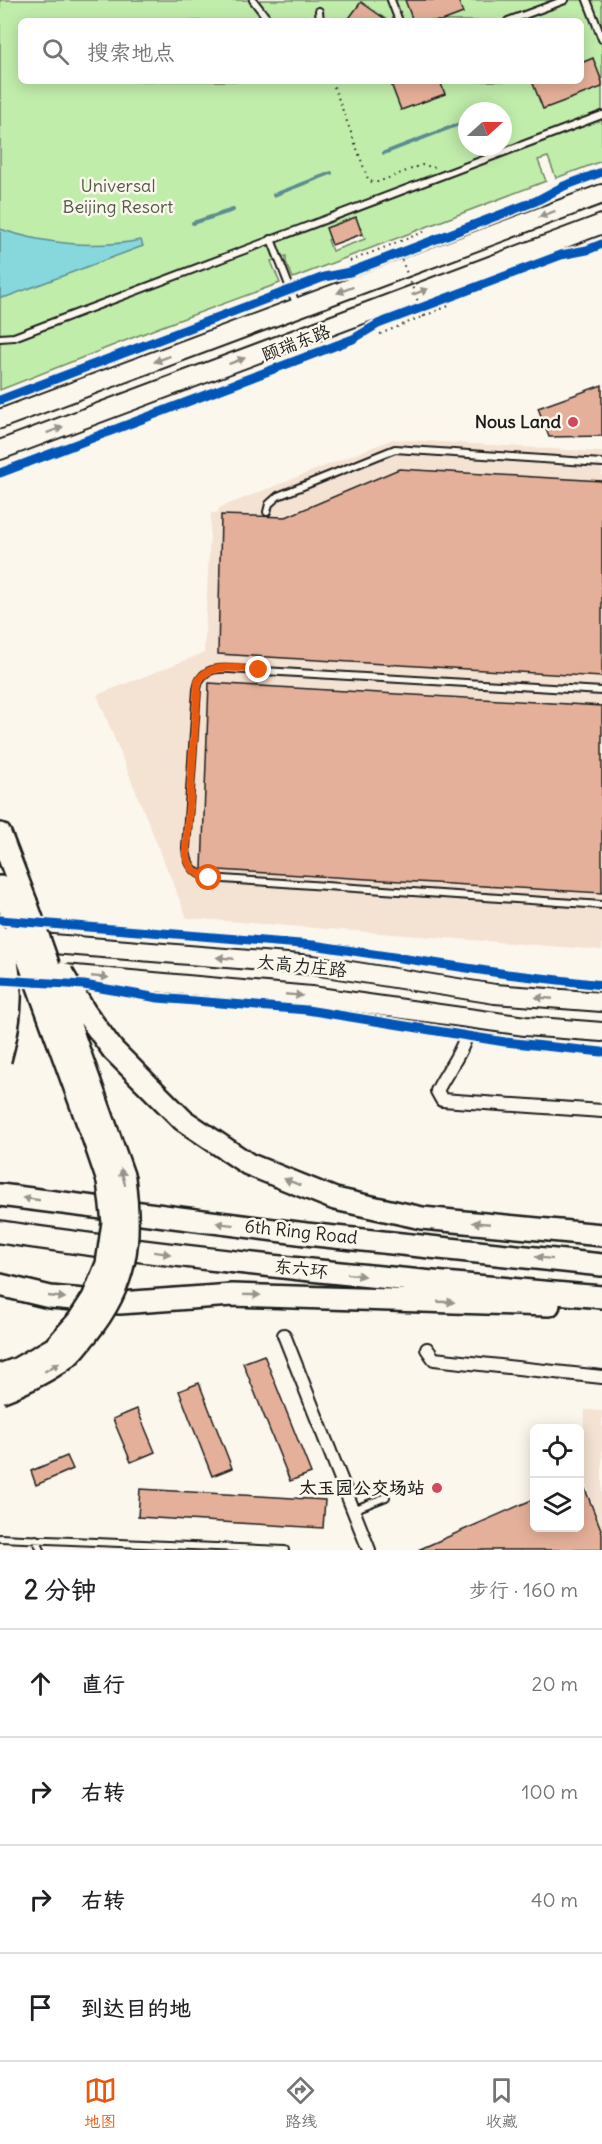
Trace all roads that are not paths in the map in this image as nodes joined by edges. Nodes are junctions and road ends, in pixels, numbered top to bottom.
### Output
1 (253, 0) edge
2 (391, 0) edge
3 (566, 0) edge
4 (587, 0) edge
5 (319, 11) dead end
6 (267, 18) edge
7 (320, 18) edge
8 (398, 18) edge
9 (516, 18) edge
10 (602, 39) edge
11 (602, 115) edge
12 (602, 194) edge
13 (602, 224) edge
14 (271, 239) junction
15 (297, 308) junction
16 (0, 338) edge
17 (0, 419) edge
18 (0, 450) edge
19 (602, 463) edge
20 (267, 512) dead end
21 (602, 691) edge
22 (0, 834) edge
23 (11, 898) edge
24 (602, 905) edge
25 (0, 938) edge
26 (0, 968) edge
27 (602, 1002) edge
28 (602, 1032) edge
29 (464, 1042) dead end
30 (0, 1060) edge
31 (602, 1111) edge
32 (0, 1195) edge
33 (0, 1232) edge
34 (602, 1235) edge
35 (602, 1265) edge
36 (0, 1285) edge
37 (602, 1297) edge
38 (602, 1307) edge
39 (284, 1335) dead end
40 (427, 1349) dead end
41 (0, 1375) edge
42 (602, 1377) edge
43 (0, 1392) edge
44 (386, 1497) dead end
45 (353, 1510) junction
46 (0, 1538) edge
47 (36, 1539) junction
48 (120, 1546) edge
49 (205, 1548) edge
50 (41, 1550) edge
51 (285, 1550) edge
52 (369, 1550) edge

1 - 6 lane
2 - 8 lane
3 - 9 lane
4 - 10 lane
5 - 7 lane
11 - 14 lane
12 -> 15 main road, 颐瑞东路
18 -> 13 main road, 颐瑞东路
14 - 15 lane
14 - 16 lane
15 -> 17 main road, 颐瑞东路
19 - 20 lane
21 - 24 lane
22 - 23 highway
34 -> 23 highway, bridge
23 - 41 highway, bridge
43 -> 23 highway, bridge
27 -> 25 main road, 大高力庄路
25 - 30 highway, bridge
26 -> 28 main road, 大高力庄路
29 - 31 street
35 -> 32 highway, 6th Ring Road
33 -> 37 highway, 东六环
36 -> 38 highway
39 - 45 street
40 - 42 street
44 - 45 lane
45 - 52 street
46 - 47 lane
47 - 48 lane
47 - 50 lane
48 - 49 lane
49 - 51 lane

